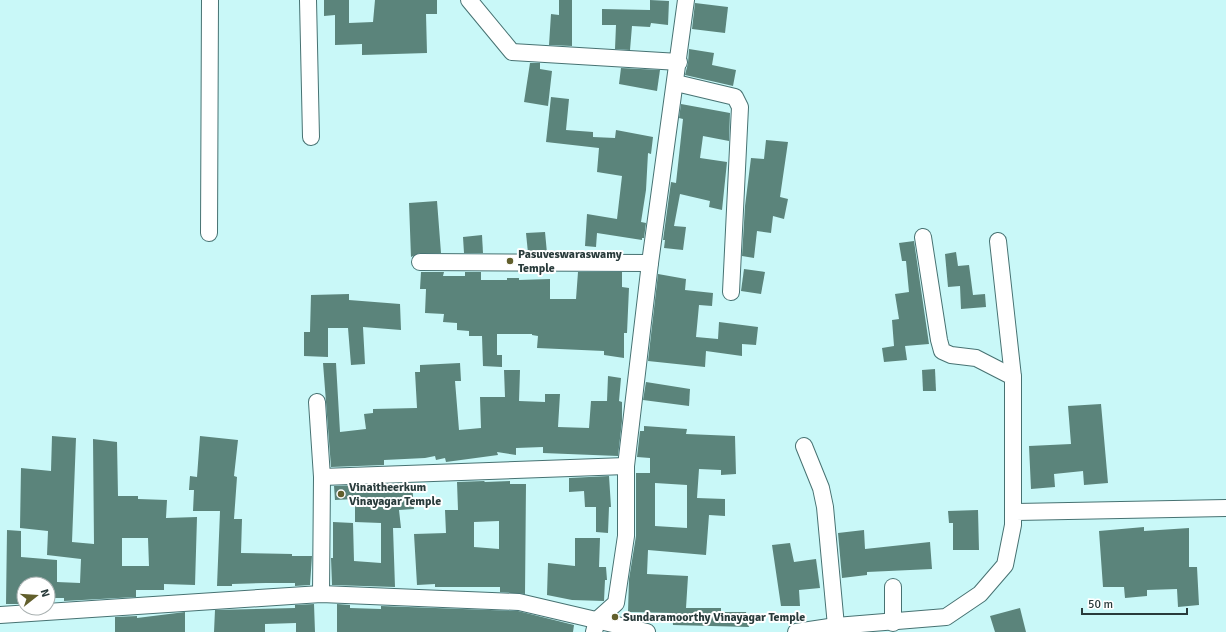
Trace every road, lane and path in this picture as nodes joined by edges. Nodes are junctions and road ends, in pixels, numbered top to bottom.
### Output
1 (210, 0) edge
2 (308, 0) edge
3 (469, 0) edge
4 (686, 0) edge
5 (679, 62) junction
6 (676, 83) junction
7 (311, 137) dead end
8 (209, 233) dead end
9 (923, 237) dead end
10 (998, 241) dead end
11 (420, 262) dead end
12 (650, 263) junction
13 (731, 292) dead end
14 (1013, 377) junction
15 (318, 402) dead end
16 (804, 446) dead end
17 (626, 466) junction
18 (322, 477) junction
19 (1226, 508) edge
20 (1013, 512) junction
21 (893, 588) dead end
22 (321, 594) junction
23 (0, 615) edge
24 (893, 623) junction
25 (595, 626) edge
26 (836, 626) junction
27 (647, 632) edge
28 (796, 632) edge

1 - 8 street
2 - 7 street
3 - 5 street
4 - 5 street
5 - 6 street
6 - 12 street
6 - 13 street
9 - 14 street
10 - 14 street
11 - 12 street
12 - 17 street
14 - 20 street
15 - 18 street
16 - 26 street
17 - 18 street
17 - 25 street
18 - 22 street
19 - 20 street
20 - 24 street
21 - 24 street
22 - 23 street
22 - 25 street
24 - 26 street
25 - 27 street
26 - 28 street

